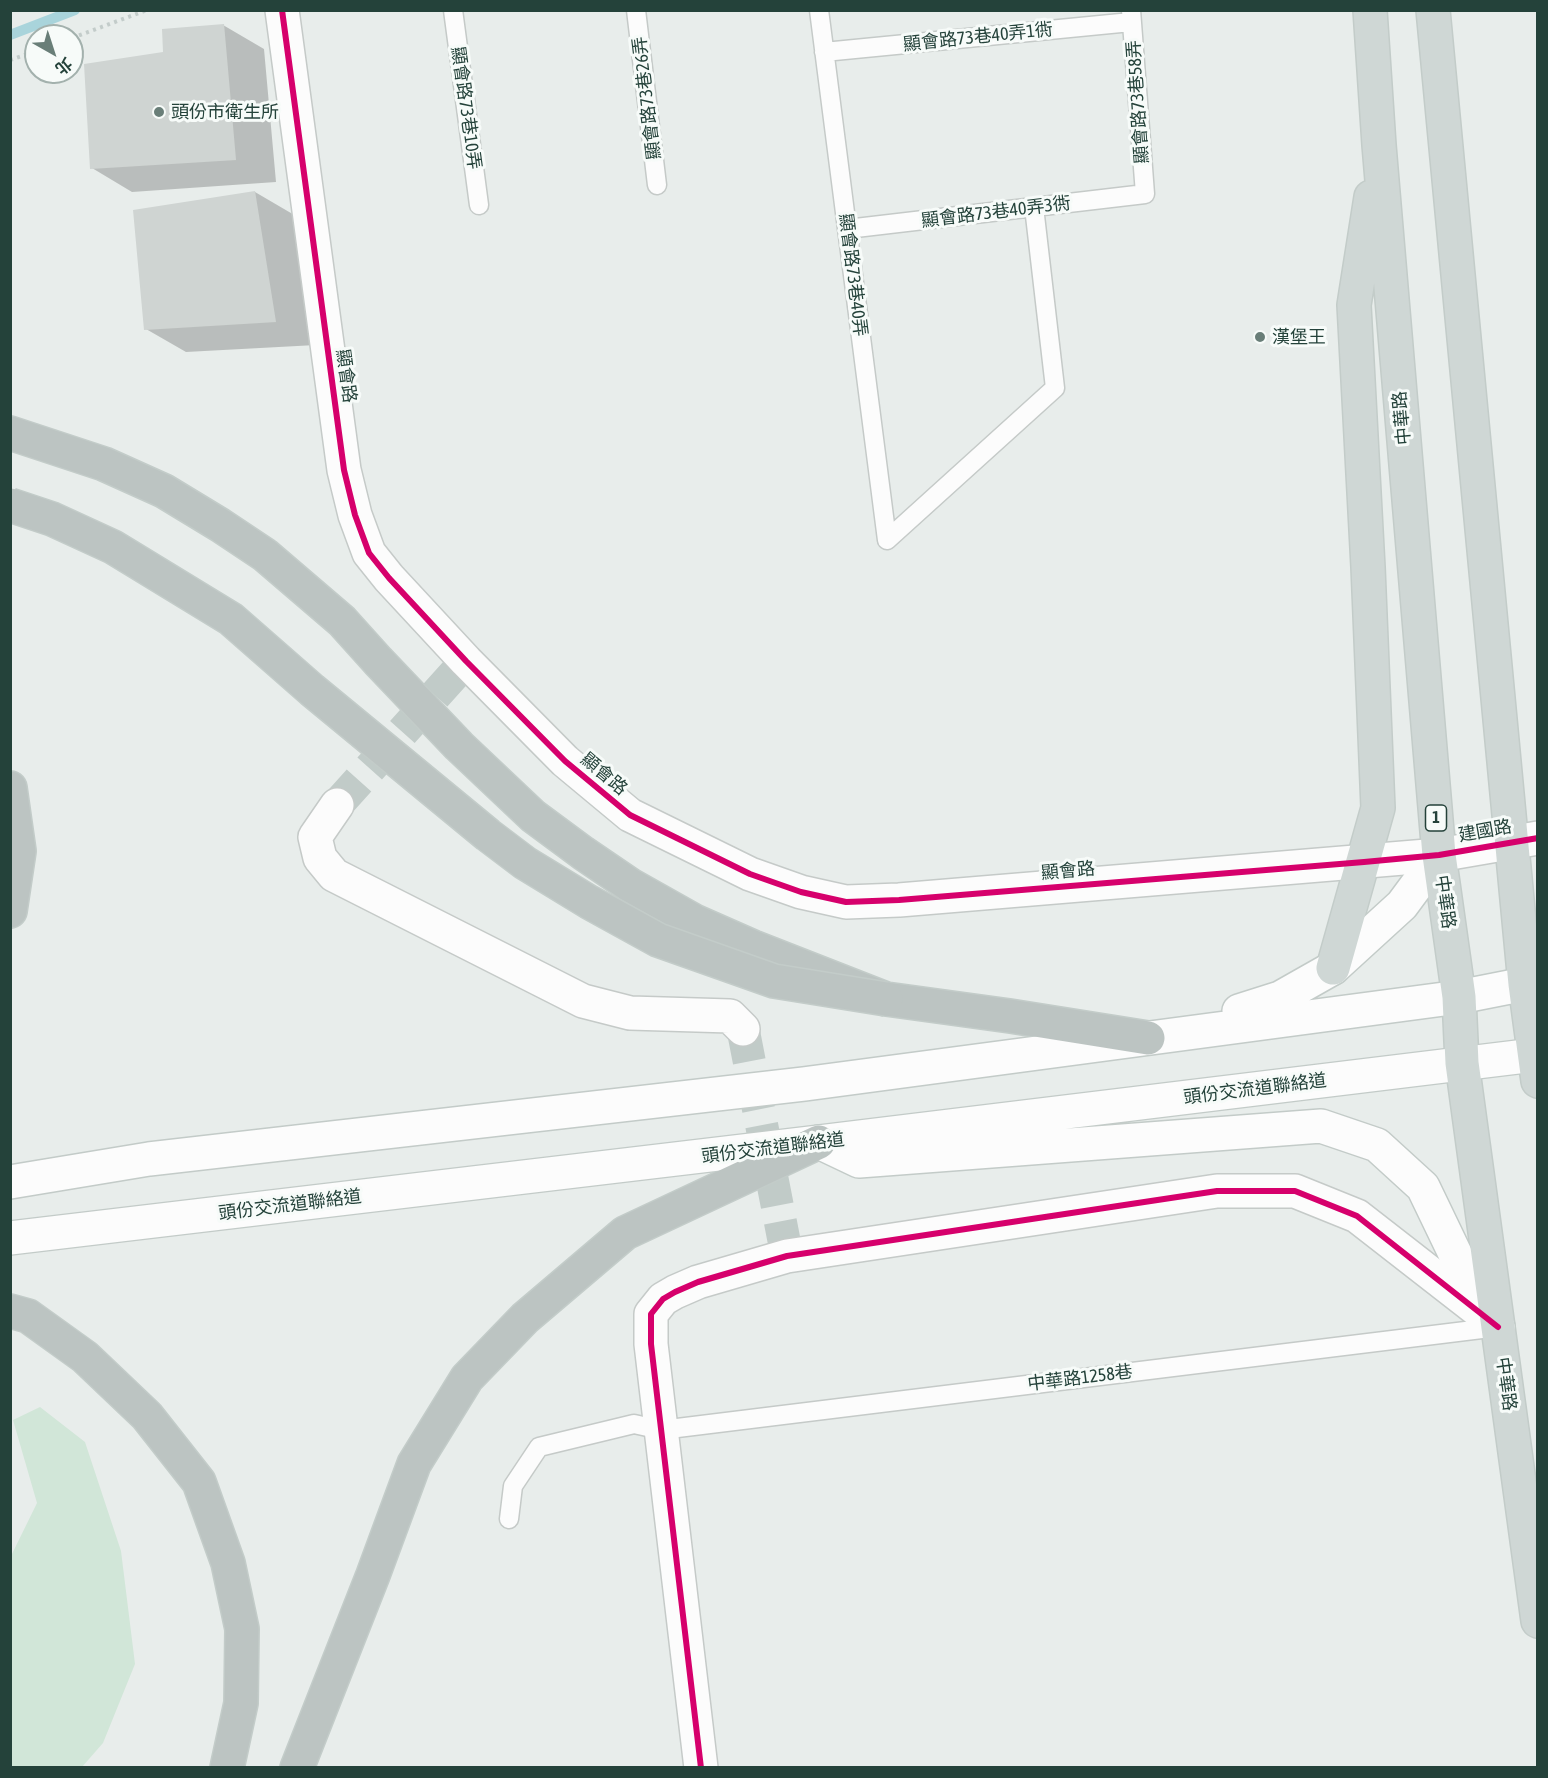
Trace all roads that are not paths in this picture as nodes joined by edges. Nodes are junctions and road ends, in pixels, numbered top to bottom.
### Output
1 (282, 10) edge
2 (453, 10) edge
3 (636, 10) edge
4 (819, 10) edge
5 (1370, 10) edge
6 (1433, 10) edge
7 (1131, 16) edge
8 (825, 52) junction
9 (1379, 145) junction
10 (657, 185) dead end
11 (1145, 194) joint
12 (479, 205) dead end
13 (1034, 207) junction
14 (847, 229) junction
15 (10, 433) edge
16 (10, 505) edge
17 (10, 788) edge
18 (337, 806) tunnel mouth
19 (1525, 839) edge
20 (1438, 855) junction
21 (1364, 862) junction
22 (10, 911) edge
23 (1333, 968) junction
24 (1525, 984) junction
25 (1459, 997) junction
26 (886, 999) junction
27 (743, 1029) dead end
28 (1148, 1038) junction
29 (1462, 1063) junction
30 (1536, 1068) edge
31 (819, 1142) junction
32 (10, 1182) edge
33 (10, 1238) edge
34 (10, 1311) edge
35 (1498, 1327) junction
36 (661, 1430) junction
37 (508, 1520) dead end
38 (1538, 1621) edge
39 (227, 1767) edge
40 (297, 1767) edge
41 (701, 1767) edge

1 - 21 main road, 顯會路
2 - 12 lane, 顯會路73巷10弄
3 - 10 lane, 顯會路73巷26弄
4 - 8 lane, 顯會路73巷40弄
5 - 9 main road, 中華路 / 1
6 - 19 main road
7 - 8 lane, 顯會路73巷40弄1衖
7 - 11 lane, 顯會路73巷58弄
8 - 14 lane, 顯會路73巷40弄
9 - 20 main road, 中華路 / 1
9 - 21 main road, 中華路
11 - 13 lane, 顯會路73巷40弄3衖
13 - 14 lane, 顯會路73巷40弄3衖
13 - 14 lane, 顯會路73巷40弄
15 - 26 highway
16 - 26 highway, bridge
17 - 22 highway
18 - 27 main road
19 - 20 main road, 建國路
19 - 24 main road
20 - 21 main road, 顯會路
20 - 23 main road
20 - 25 main road, 中華路 / 1
21 - 23 main road
23 - 28 main road
24 - 25 main road
24 - 30 main road
25 - 28 main road
25 - 29 main road, 中華路 / 1
26 - 28 highway
28 - 32 main road
29 - 30 main road, 頭份交流道聯絡道
29 - 31 main road, 頭份交流道聯絡道
29 - 35 main road, 中華路 / 1
31 - 33 main road, 頭份交流道聯絡道
31 - 35 main road
31 - 40 highway
34 - 39 highway
35 - 36 lane, 中華路1258巷
35 - 36 main road
35 - 38 main road, 中華路 / 1
36 - 37 lane, 中華路1258巷
36 - 41 main road

